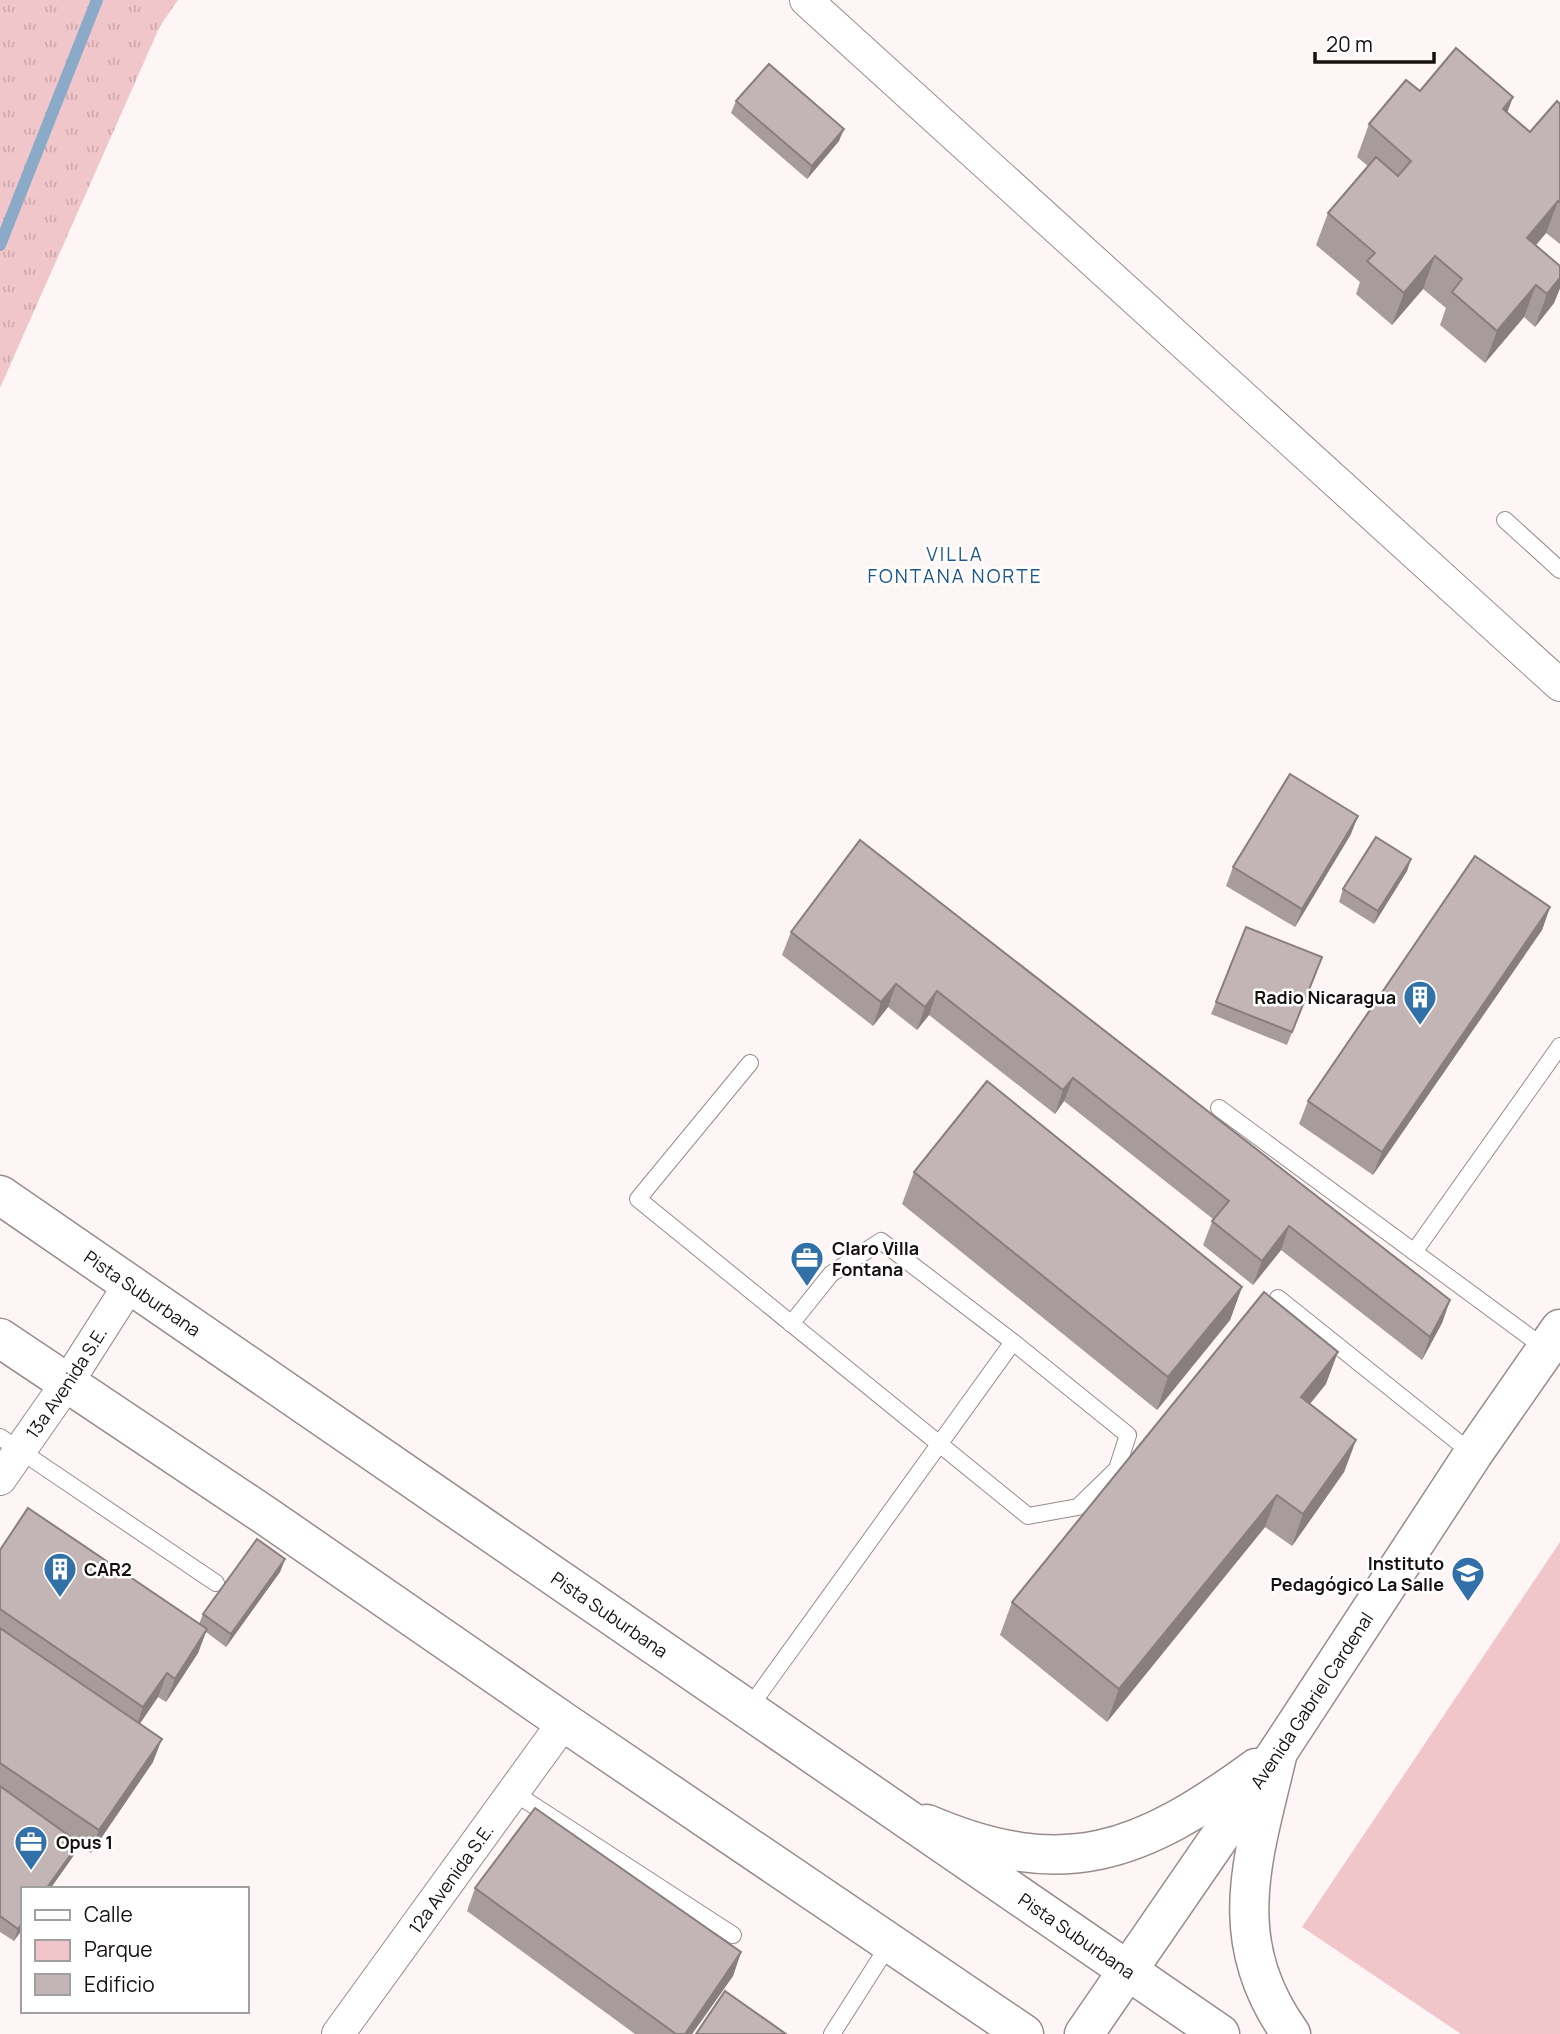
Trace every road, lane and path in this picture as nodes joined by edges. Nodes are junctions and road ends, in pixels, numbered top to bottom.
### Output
1 (806, 0) edge
2 (1505, 520) dead end
3 (1560, 570) edge
4 (1560, 685) edge
5 (1560, 1046) edge
6 (750, 1063) dead end
7 (1219, 1108) dead end
8 (0, 1195) edge
9 (1413, 1252) junction
10 (130, 1284) junction
11 (1278, 1298) dead end
12 (792, 1324) junction
13 (0, 1338) edge
14 (1553, 1339) edge
15 (1013, 1342) junction
16 (67, 1383) junction
17 (10, 1444) edge
18 (938, 1444) junction
19 (1473, 1454) junction
20 (0, 1479) edge
21 (216, 1583) dead end
22 (748, 1708) junction
23 (564, 1722) junction
24 (1278, 1752) junction
25 (513, 1792) junction
26 (896, 1811) junction
27 (733, 1935) dead end
28 (890, 1943) junction
29 (1128, 1970) junction
30 (338, 2034) edge
31 (832, 2034) edge
32 (1024, 2034) edge
33 (1084, 2034) edge
34 (1220, 2034) edge
35 (1291, 2034) edge

1 - 4 street
2 - 3 lane
5 - 9 lane
6 - 12 lane
7 - 9 lane
8 - 10 main road, Pista Suburbana
9 - 14 lane
10 - 16 street, 13a Avenida S.E.
10 - 22 main road, Pista Suburbana
11 - 19 lane
12 - 15 lane
12 - 18 lane
13 - 16 main road
14 - 19 main road, Avenida Gabriel Cardenal
15 - 18 lane
15 - 18 lane
16 - 17 street, 13a Avenida S.E.
16 - 23 main road
17 - 20 street, 13a Avenida S.E.
17 - 21 lane
18 - 22 lane
19 - 24 main road, Avenida Gabriel Cardenal
22 - 26 main road, Pista Suburbana
23 - 25 street, 12a Avenida S.E.
23 - 28 main road
24 - 26 main road
24 - 29 main road, Avenida Gabriel Cardenal
24 - 35 main road
25 - 27 lane
25 - 30 street, 12a Avenida S.E.
26 - 29 main road, Pista Suburbana
28 - 31 lane
28 - 32 main road
29 - 33 main road, Avenida Gabriel Cardenal
29 - 34 main road, Pista Suburbana

